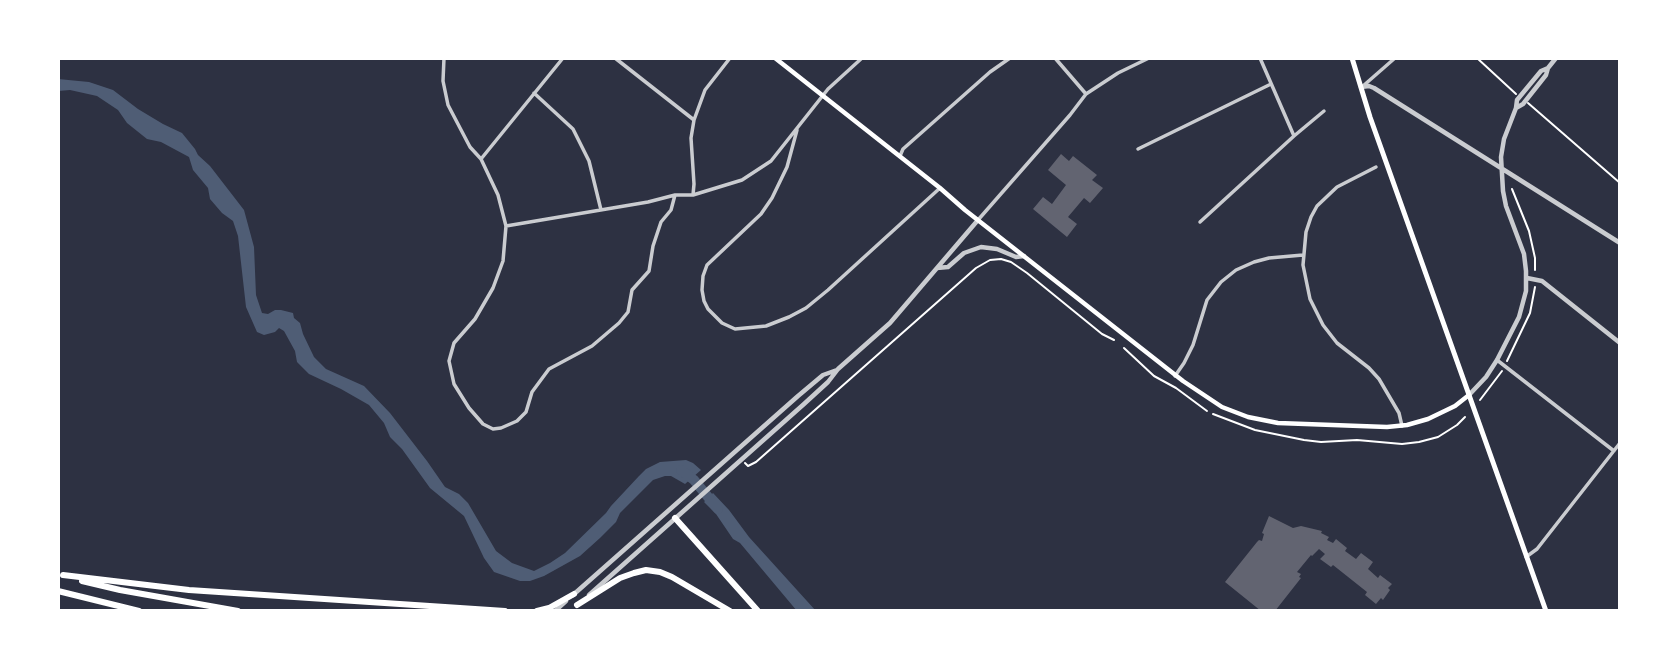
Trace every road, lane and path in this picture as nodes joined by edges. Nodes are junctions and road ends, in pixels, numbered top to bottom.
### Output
1 (444, 58) edge
2 (563, 58) edge
3 (615, 58) edge
4 (730, 58) edge
5 (775, 58) edge
6 (862, 58) edge
7 (1010, 58) edge
8 (1055, 58) edge
9 (1149, 58) edge
10 (1260, 58) edge
11 (1352, 58) edge
12 (1395, 58) edge
13 (1477, 58) edge
14 (1556, 58) edge
15 (1271, 83) junction
16 (1362, 87) junction
17 (534, 93) junction
18 (1086, 94) junction
19 (822, 95) junction
20 (1517, 95) dead end
21 (1528, 103) dead end
22 (1324, 111) dead end
23 (694, 120) junction
24 (797, 130) junction
25 (1294, 136) junction
26 (1138, 149) dead end
27 (900, 156) junction
28 (481, 159) junction
29 (1376, 167) dead end
30 (1502, 168) junction
31 (1620, 183) edge
32 (940, 188) junction
33 (1512, 188) dead end
34 (675, 195) junction
35 (693, 195) junction
36 (601, 210) junction
37 (978, 220) junction
38 (1200, 222) dead end
39 (506, 226) junction
40 (1620, 243) edge
41 (1303, 255) junction
42 (1024, 256) junction
43 (936, 268) junction
44 (1535, 271) dead end
45 (1527, 278) junction
46 (1535, 287) dead end
47 (1114, 340) dead end
48 (1620, 343) edge
49 (1124, 348) dead end
50 (1497, 360) junction
51 (1506, 362) dead end
52 (838, 369) junction
53 (1502, 370) dead end
54 (1175, 376) junction
55 (1469, 395) junction
56 (1480, 400) dead end
57 (1208, 411) dead end
58 (1213, 414) dead end
59 (1465, 418) dead end
60 (1402, 426) junction
61 (1620, 443) edge
62 (1614, 451) junction
63 (744, 462) dead end
64 (662, 517) junction
65 (675, 518) junction
66 (1526, 556) junction
67 (60, 574) edge
68 (58, 591) edge
69 (575, 594) junction
70 (577, 605) junction
71 (139, 611) edge
72 (238, 611) edge
73 (505, 611) edge
74 (537, 611) edge
75 (555, 611) edge
76 (570, 611) edge
77 (730, 611) edge
78 (758, 611) edge
79 (1546, 611) edge

1 - 28 street
2 - 17 street
3 - 23 street
4 - 23 street
5 - 19 main road
6 - 19 street
7 - 27 street
8 - 18 street
9 - 18 street
10 - 15 street
11 - 16 main road
12 - 16 street
13 - 20 path
14 - 30 street
15 - 25 street
15 - 26 street
16 - 30 street
16 - 55 main road
17 - 28 street
17 - 36 street
18 - 37 street
19 - 24 street
19 - 27 main road
21 - 31 path
22 - 25 street
23 - 35 street
24 - 32 street
24 - 35 street
25 - 38 street
27 - 32 main road
28 - 39 street
29 - 41 street
30 - 40 street
30 - 45 street
32 - 37 main road
33 - 44 path
34 - 35 street
34 - 36 street
34 - 39 street
36 - 39 street
37 - 42 main road
37 - 43 street
41 - 54 street
41 - 60 street
42 - 43 street
42 - 54 main road
43 - 52 street
45 - 48 street
45 - 50 street
46 - 51 path
47 - 63 path
49 - 57 path
50 - 55 street
50 - 62 street
52 - 64 street
52 - 65 street
53 - 56 path
54 - 60 main road
55 - 60 main road
55 - 66 main road
58 - 59 path
61 - 62 street
62 - 66 street
64 - 65 street
64 - 69 street
65 - 70 street
65 - 78 highway
66 - 79 main road
67 - 72 highway
67 - 73 highway
68 - 71 highway
69 - 74 highway
69 - 75 street
70 - 76 street
70 - 77 highway

